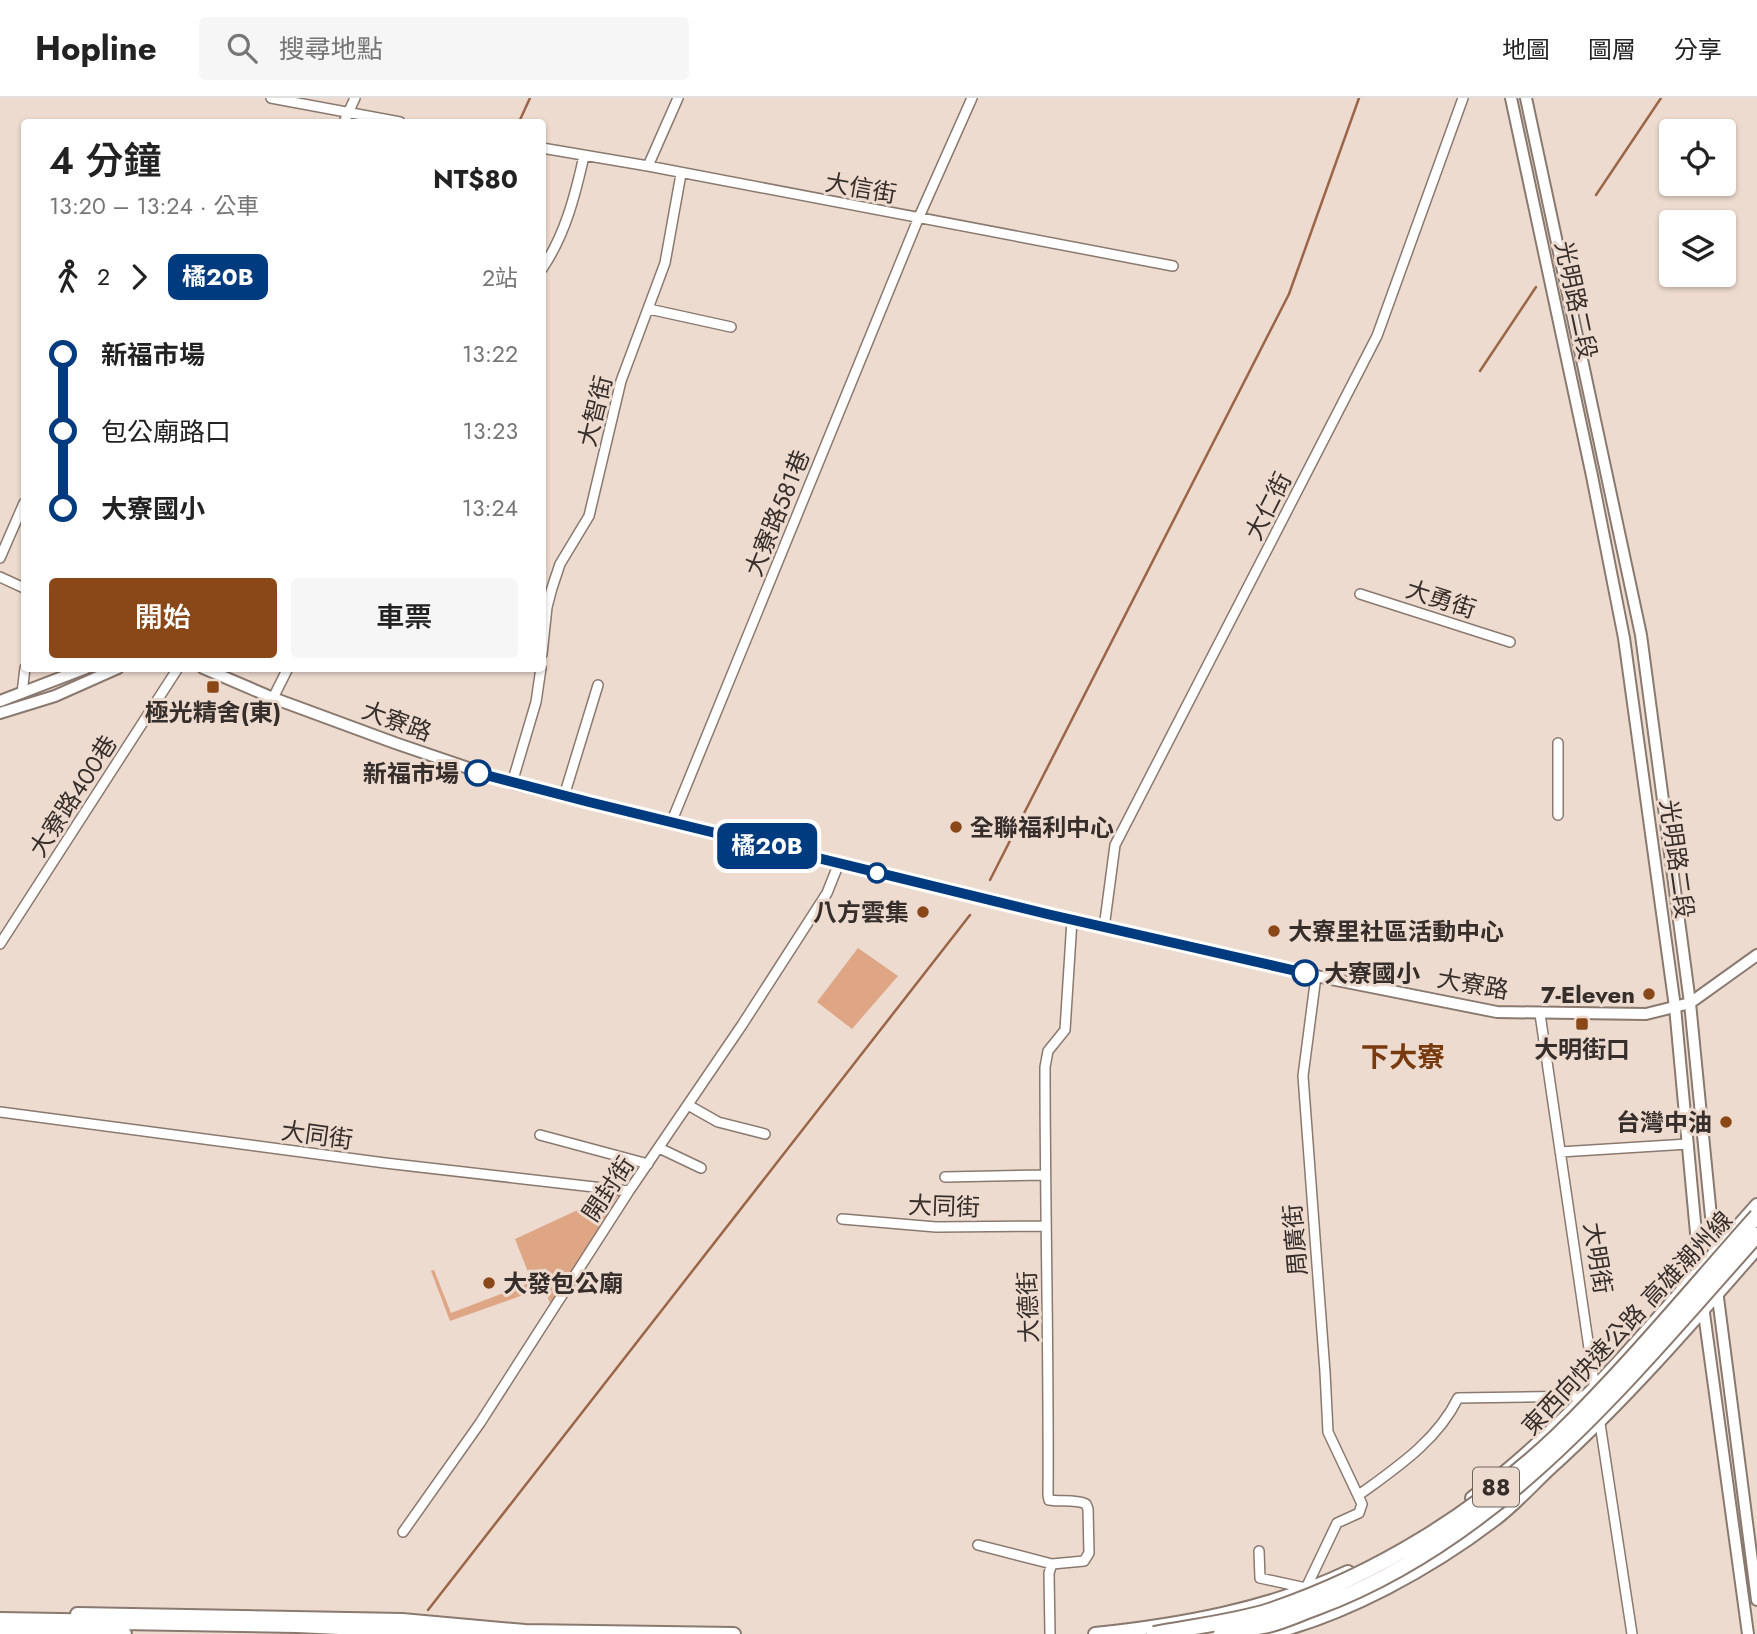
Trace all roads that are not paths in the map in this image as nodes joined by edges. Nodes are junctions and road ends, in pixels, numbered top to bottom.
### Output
1 (271, 98) edge
2 (355, 98) edge
3 (678, 98) edge
4 (972, 98) edge
5 (1464, 98) edge
6 (1511, 98) edge
7 (1526, 98) edge
8 (346, 118) edge
9 (546, 149) edge
10 (584, 156) junction
11 (648, 166) junction
12 (681, 174) junction
13 (919, 217) junction
14 (546, 263) edge
15 (1173, 266) dead end
16 (649, 309) junction
17 (731, 327) dead end
18 (21, 510) edge
19 (0, 558) edge
20 (0, 577) edge
21 (21, 587) edge
22 (1360, 594) dead end
23 (546, 628) edge
24 (1510, 642) dead end
25 (25, 672) edge
26 (76, 672) edge
27 (109, 672) edge
28 (175, 672) edge
29 (212, 672) edge
30 (286, 672) edge
31 (540, 672) edge
32 (598, 685) dead end
33 (22, 693) junction
34 (273, 698) junction
35 (0, 701) edge
36 (0, 713) edge
37 (1558, 743) dead end
38 (512, 783) junction
39 (564, 796) junction
40 (1558, 814) dead end
41 (671, 823) junction
42 (839, 863) junction
43 (1072, 920) junction
44 (1104, 928) junction
45 (0, 944) edge
46 (1757, 955) edge
47 (1317, 975) junction
48 (1690, 1003) junction
49 (1675, 1007) junction
50 (1540, 1014) junction
51 (688, 1105) junction
52 (0, 1112) edge
53 (1702, 1122) junction
54 (1686, 1124) junction
55 (765, 1134) dead end
56 (540, 1135) dead end
57 (1688, 1144) junction
58 (659, 1148) junction
59 (1560, 1152) junction
60 (648, 1164) junction
61 (701, 1168) dead end
62 (1045, 1175) junction
63 (944, 1177) dead end
64 (629, 1191) junction
65 (1757, 1205) edge
66 (1757, 1216) edge
67 (842, 1219) dead end
68 (1045, 1226) junction
69 (1757, 1235) edge
70 (1757, 1248) edge
71 (1714, 1253) junction
72 (1700, 1270) junction
73 (1718, 1293) junction
74 (1703, 1307) junction
75 (1590, 1391) junction
76 (1599, 1420) junction
77 (1359, 1495) junction
78 (403, 1532) dead end
79 (978, 1545) dead end
80 (1259, 1551) dead end
81 (1052, 1564) junction
82 (1306, 1588) junction
83 (1757, 1600) edge
84 (0, 1613) edge
85 (0, 1620) edge
86 (1288, 1630) edge
87 (0, 1632) edge
88 (124, 1634) edge
89 (488, 1634) edge
90 (734, 1634) edge
91 (1050, 1634) edge
92 (1095, 1634) edge
93 (1154, 1634) edge
94 (1221, 1634) edge
95 (1267, 1634) edge
96 (1632, 1634) edge
97 (1748, 1634) edge

1 - 8 street
2 - 8 street
3 - 11 street
4 - 13 street, 大寮路581巷
5 - 44 street, 大仁街
6 - 49 street, 光明路二段
7 - 48 street, 光明路二段
9 - 10 street, 大信街
10 - 11 street, 大信街
10 - 14 street
11 - 12 street, 大信街
12 - 13 street, 大信街
12 - 16 street, 大智街
13 - 15 street, 大信街
13 - 41 street, 大寮路581巷
16 - 17 street
16 - 23 street, 大智街
18 - 19 street
20 - 21 street
22 - 24 street, 大勇街
25 - 33 street
26 - 33 street
27 - 36 street
28 - 45 street, 大寮路400巷
29 - 34 street, 大寮路
30 - 34 street
31 - 38 street
32 - 39 street
33 - 35 street
34 - 38 street, 大寮路
37 - 40 street
38 - 39 street, 大寮路
39 - 41 street, 大寮路
41 - 42 street, 大寮路
42 - 43 street, 大寮路
42 - 51 street, 開封街
43 - 44 street, 大寮路
43 - 62 street, 大德街
44 - 47 street, 大寮路
46 - 48 street, 大寮路
47 - 50 street, 大寮路
47 - 77 street, 周廣街
48 - 49 street, 大寮路
48 - 53 street, 光明路二段
49 - 50 street, 大寮路
49 - 54 street, 光明路二段
50 - 59 street, 大明街
51 - 55 street
51 - 58 street, 開封街
52 - 64 street, 大同街
53 - 54 street
53 - 71 street, 光明路二段
54 - 57 street, 光明路二段
56 - 60 street
57 - 59 street
57 - 72 street, 光明路二段
58 - 60 street, 開封街
58 - 61 street
59 - 75 street, 大明街
60 - 64 street, 開封街
62 - 63 street
62 - 68 street, 大德街
64 - 78 street, 開封街
65 - 71 main road
66 - 93 highway, 東西向快速公路 高雄潮州線 / 88, bridge
67 - 68 street, 大同街
68 - 81 street, 大德街
69 - 94 highway, 東西向快速公路 高雄潮州線 / 88, bridge
70 - 73 main road
71 - 72 main road
71 - 73 street, 光明路二段
72 - 74 street, 光明路二段
72 - 75 main road
73 - 74 main road
73 - 83 street, 光明路二段
74 - 76 main road
74 - 97 street, 光明路二段
75 - 76 street, 大明街
75 - 77 street
75 - 82 main road
76 - 86 main road
76 - 96 street, 大明街
77 - 82 street
79 - 81 street
80 - 82 street
81 - 91 street
82 - 86 street
82 - 92 main road
84 - 90 main road
85 - 89 highway
86 - 95 main road
87 - 88 highway

